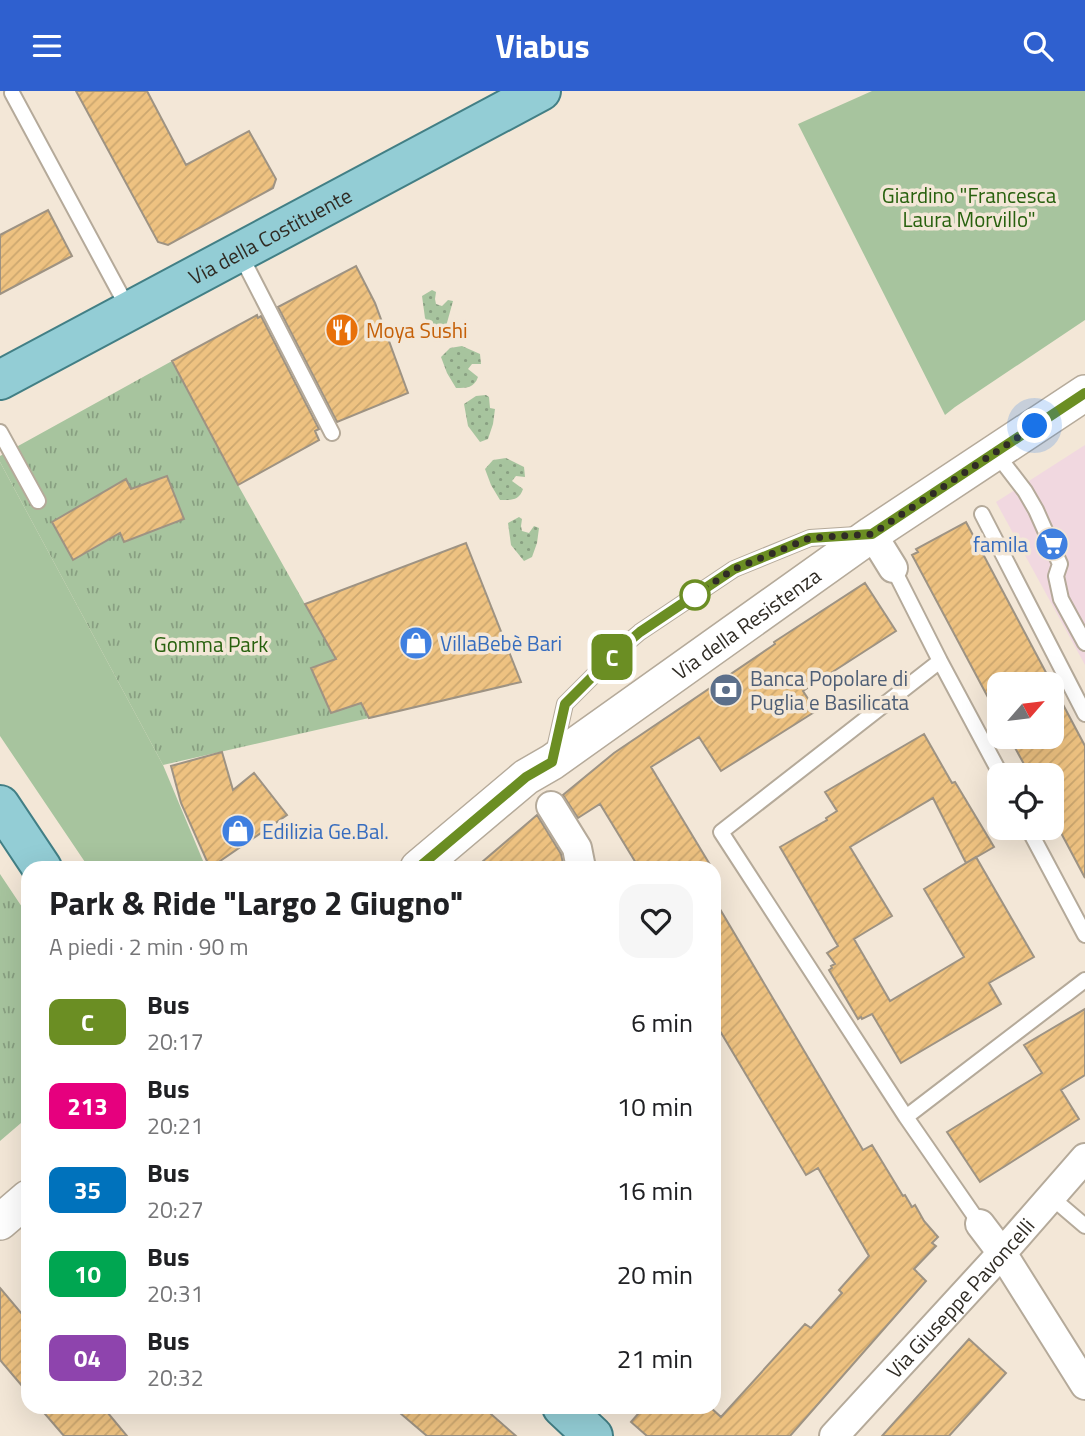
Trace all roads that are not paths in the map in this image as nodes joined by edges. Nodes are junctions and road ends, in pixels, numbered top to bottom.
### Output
1 (541, 91) edge
2 (12, 93) edge
3 (239, 253) junction
4 (130, 311) junction
5 (0, 380) edge
6 (1085, 393) edge
7 (0, 432) edge
8 (332, 433) dead end
9 (995, 452) junction
10 (38, 501) dead end
11 (982, 514) dead end
12 (872, 534) junction
13 (893, 568) joint
14 (1085, 643) edge
15 (940, 661) junction
16 (1085, 714) edge
17 (994, 763) edge
18 (541, 786) junction
19 (0, 805) edge
20 (1034, 840) edge
21 (37, 861) edge
22 (428, 861) edge
23 (580, 861) edge
24 (1085, 935) edge
25 (1085, 980) edge
26 (906, 1117) junction
27 (1085, 1158) edge
28 (1051, 1196) junction
29 (21, 1204) edge
30 (0, 1222) edge
31 (980, 1224) joint
32 (1085, 1226) edge
33 (1002, 1253) junction
34 (1085, 1385) edge
35 (569, 1414) edge
36 (593, 1436) edge
37 (834, 1436) edge

1 - 3 main road, Via della Costituente
2 - 4 lane
3 - 4 main road, Via della Costituente
3 - 8 lane
4 - 5 main road, Via della Costituente
6 - 9 street, Via della Resistenza
7 - 10 lane
9 - 12 street, Via della Resistenza
9 - 14 lane
11 - 16 lane
12 - 13 street
12 - 18 street, Via della Resistenza
12 - 18 lane
13 - 15 lane
15 - 17 lane
15 - 26 lane
18 - 22 street, Via della Resistenza
18 - 23 street
19 - 21 main road
20 - 24 lane
25 - 26 lane
26 - 31 lane
27 - 28 street, Via Giuseppe Pavoncelli
28 - 32 lane
28 - 33 street, Via Giuseppe Pavoncelli
29 - 30 street
31 - 33 street
33 - 34 street
33 - 37 street, Via Giuseppe Pavoncelli
35 - 36 main road

